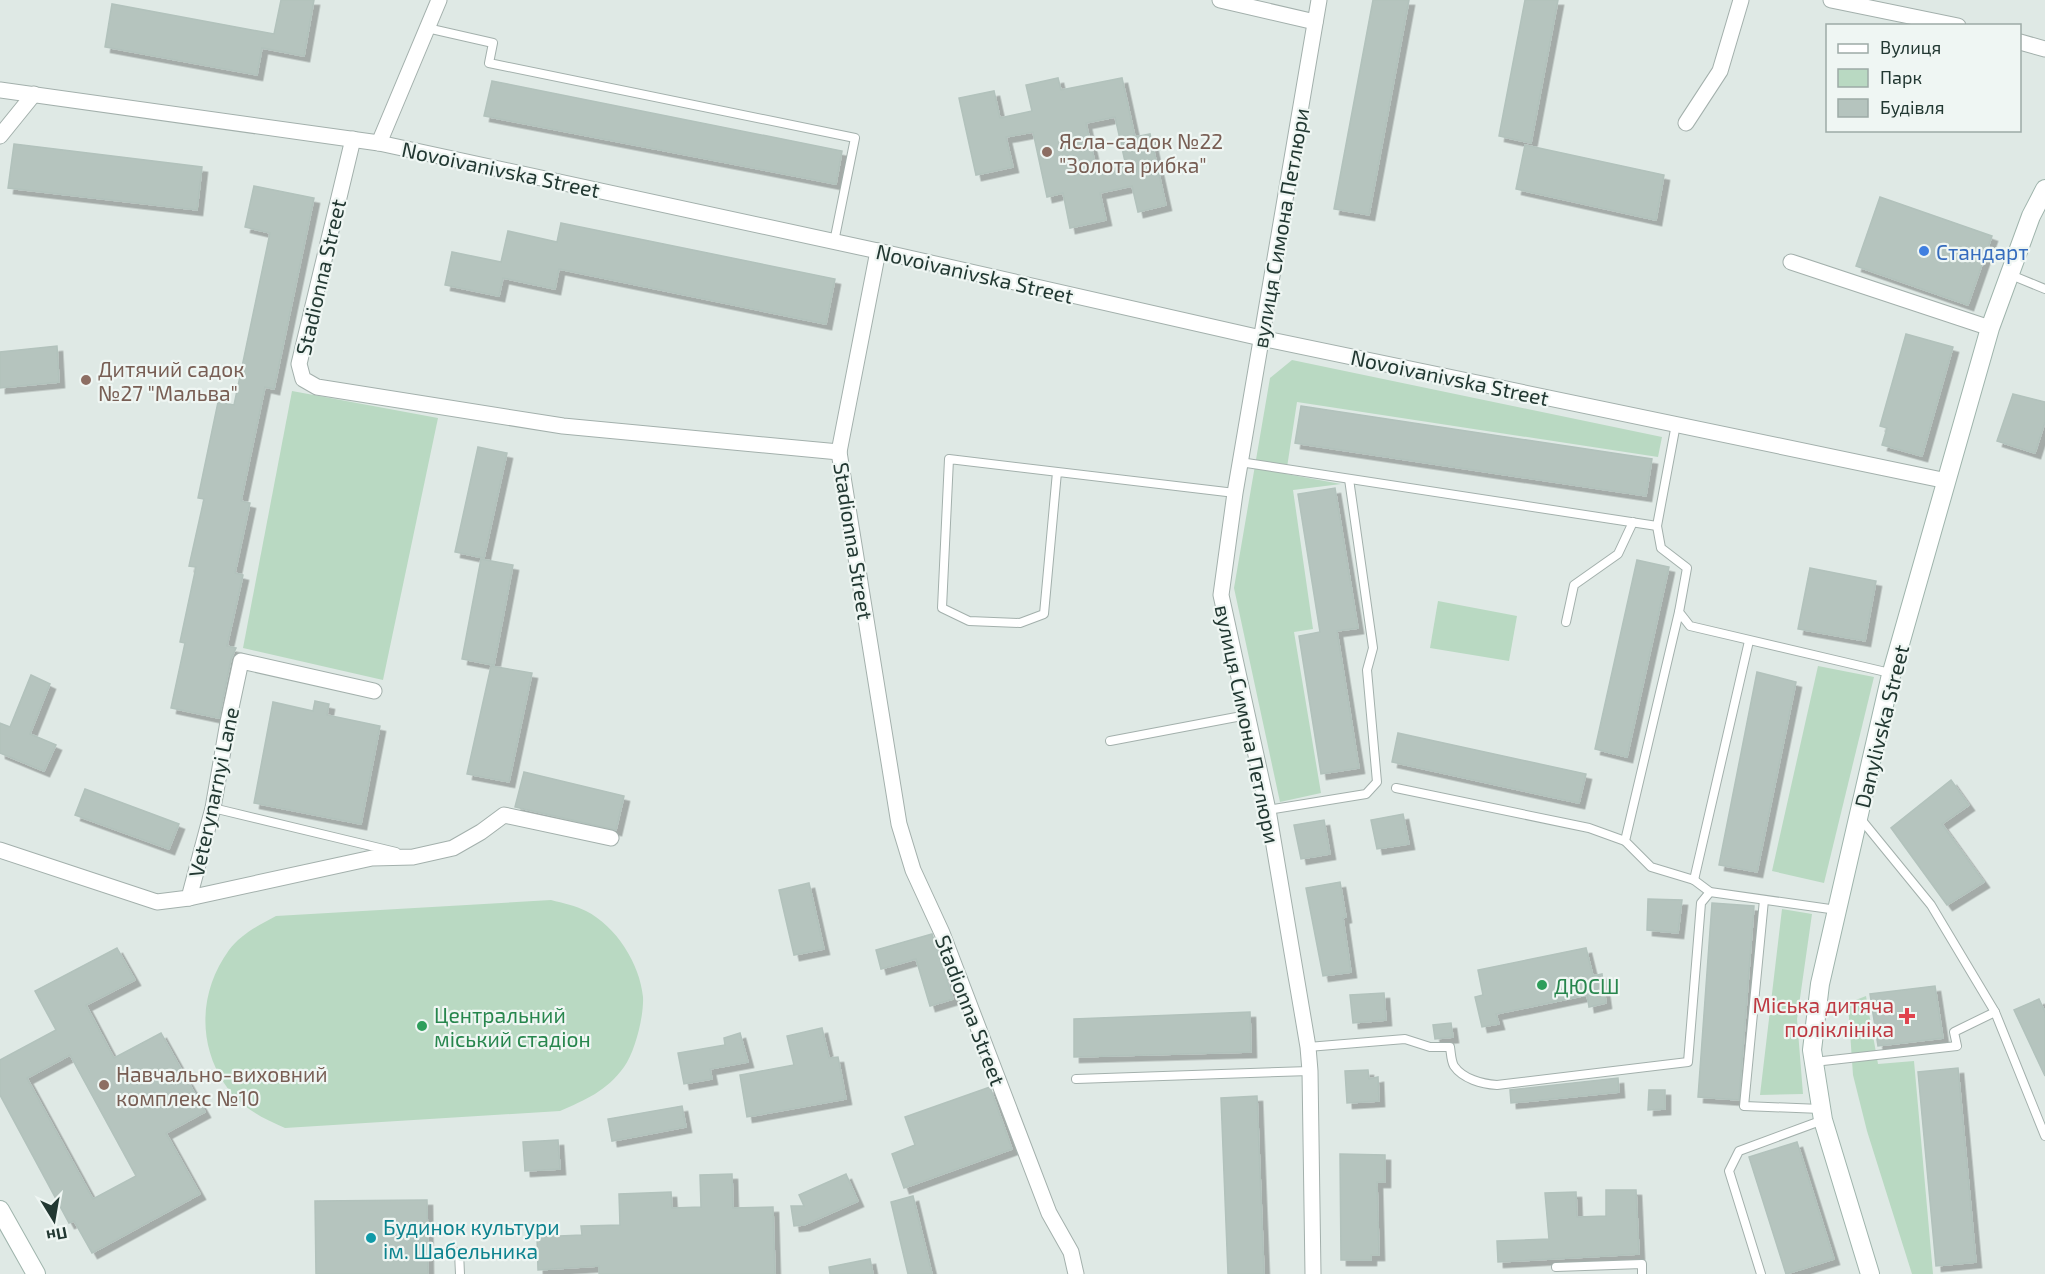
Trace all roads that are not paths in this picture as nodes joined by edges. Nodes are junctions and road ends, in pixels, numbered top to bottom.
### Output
1 (439, 0) edge
2 (1220, 0) edge
3 (1319, 0) edge
4 (1741, 0) edge
5 (1831, 0) edge
6 (1315, 22) junction
7 (1948, 24) edge
8 (428, 28) junction
9 (2021, 43) edge
10 (2045, 49) edge
11 (0, 90) edge
12 (34, 94) junction
13 (1686, 123) dead end
14 (0, 136) edge
15 (353, 140) junction
16 (379, 143) junction
17 (2045, 189) edge
18 (834, 242) junction
19 (879, 251) junction
20 (1791, 262) dead end
21 (2010, 274) junction
22 (2045, 289) edge
23 (1990, 328) junction
24 (1262, 338) junction
25 (1676, 424) junction
26 (840, 452) junction
27 (1240, 462) junction
28 (1057, 472) junction
29 (1349, 479) junction
30 (1947, 481) junction
31 (1235, 494) junction
32 (1633, 522) junction
33 (1658, 526) junction
34 (1679, 612) junction
35 (1566, 622) dead end
36 (1749, 641) junction
37 (1892, 674) junction
38 (374, 691) dead end
39 (1247, 715) junction
40 (1110, 741) dead end
41 (1396, 788) dead end
42 (213, 808) junction
43 (1268, 810) junction
44 (1859, 817) junction
45 (611, 838) dead end
46 (1625, 841) junction
47 (0, 850) edge
48 (413, 857) junction
49 (1694, 880) junction
50 (1710, 892) junction
51 (189, 898) junction
52 (1764, 900) junction
53 (1837, 910) junction
54 (1995, 1012) junction
55 (1308, 1047) junction
56 (1814, 1062) junction
57 (1310, 1071) junction
58 (1076, 1079) dead end
59 (1822, 1114) junction
60 (2045, 1136) edge
61 (0, 1210) edge
62 (459, 1252) dead end
63 (1556, 1267) dead end
64 (36, 1274) edge
65 (460, 1274) edge
66 (1076, 1274) edge
67 (1312, 1274) edge
68 (1642, 1274) edge
69 (1761, 1274) edge
70 (1870, 1274) edge

1 - 8 street
2 - 6 street
3 - 6 street, вулиця Симона Петлюри
4 - 13 street
5 - 7 street
6 - 24 street, вулиця Симона Петлюри
8 - 16 street
8 - 18 lane
9 - 10 street
11 - 12 street, Novoivanivska Street
12 - 14 street
12 - 15 street, Novoivanivska Street
15 - 16 street, Novoivanivska Street
15 - 26 street, Stadionna Street
16 - 18 street, Novoivanivska Street
17 - 21 main road, Danylivska Street
18 - 19 street, Novoivanivska Street
19 - 24 street, Novoivanivska Street
19 - 26 street
20 - 23 street
21 - 22 lane
21 - 23 main road, Danylivska Street
23 - 30 main road, Danylivska Street
24 - 25 street, Novoivanivska Street
24 - 27 street, вулиця Симона Петлюри
25 - 30 street, Novoivanivska Street
25 - 33 lane
26 - 66 street, Stadionna Street
27 - 29 lane
27 - 31 street, вулиця Симона Петлюри
28 - 28 lane
28 - 31 lane
29 - 32 lane
29 - 43 lane
30 - 37 main road, Danylivska Street
31 - 39 street, вулиця Симона Петлюри
32 - 33 lane
32 - 35 lane
33 - 34 lane
34 - 36 lane
34 - 46 lane
36 - 37 lane
36 - 49 lane
37 - 44 main road, Danylivska Street
38 - 42 street, Veterynarnyi Lane
39 - 40 lane
39 - 43 street, вулиця Симона Петлюри
41 - 46 lane
42 - 48 lane
42 - 51 street, Veterynarnyi Lane
43 - 55 street, вулиця Симона Петлюри
44 - 53 main road, Danylivska Street
44 - 54 lane
45 - 48 street
46 - 49 lane
47 - 51 street, Veterynarnyi Lane
48 - 51 street
49 - 50 lane
50 - 52 lane
50 - 55 lane
52 - 53 lane
52 - 59 lane
53 - 56 main road, Danylivska Street
54 - 56 lane
54 - 60 lane
55 - 57 street, вулиця Симона Петлюри
56 - 59 main road, Danylivska Street
57 - 58 lane
57 - 67 street, вулиця Симона Петлюри
59 - 69 lane
59 - 70 main road, Danylivska Street
61 - 64 main road
62 - 65 lane
63 - 68 lane

